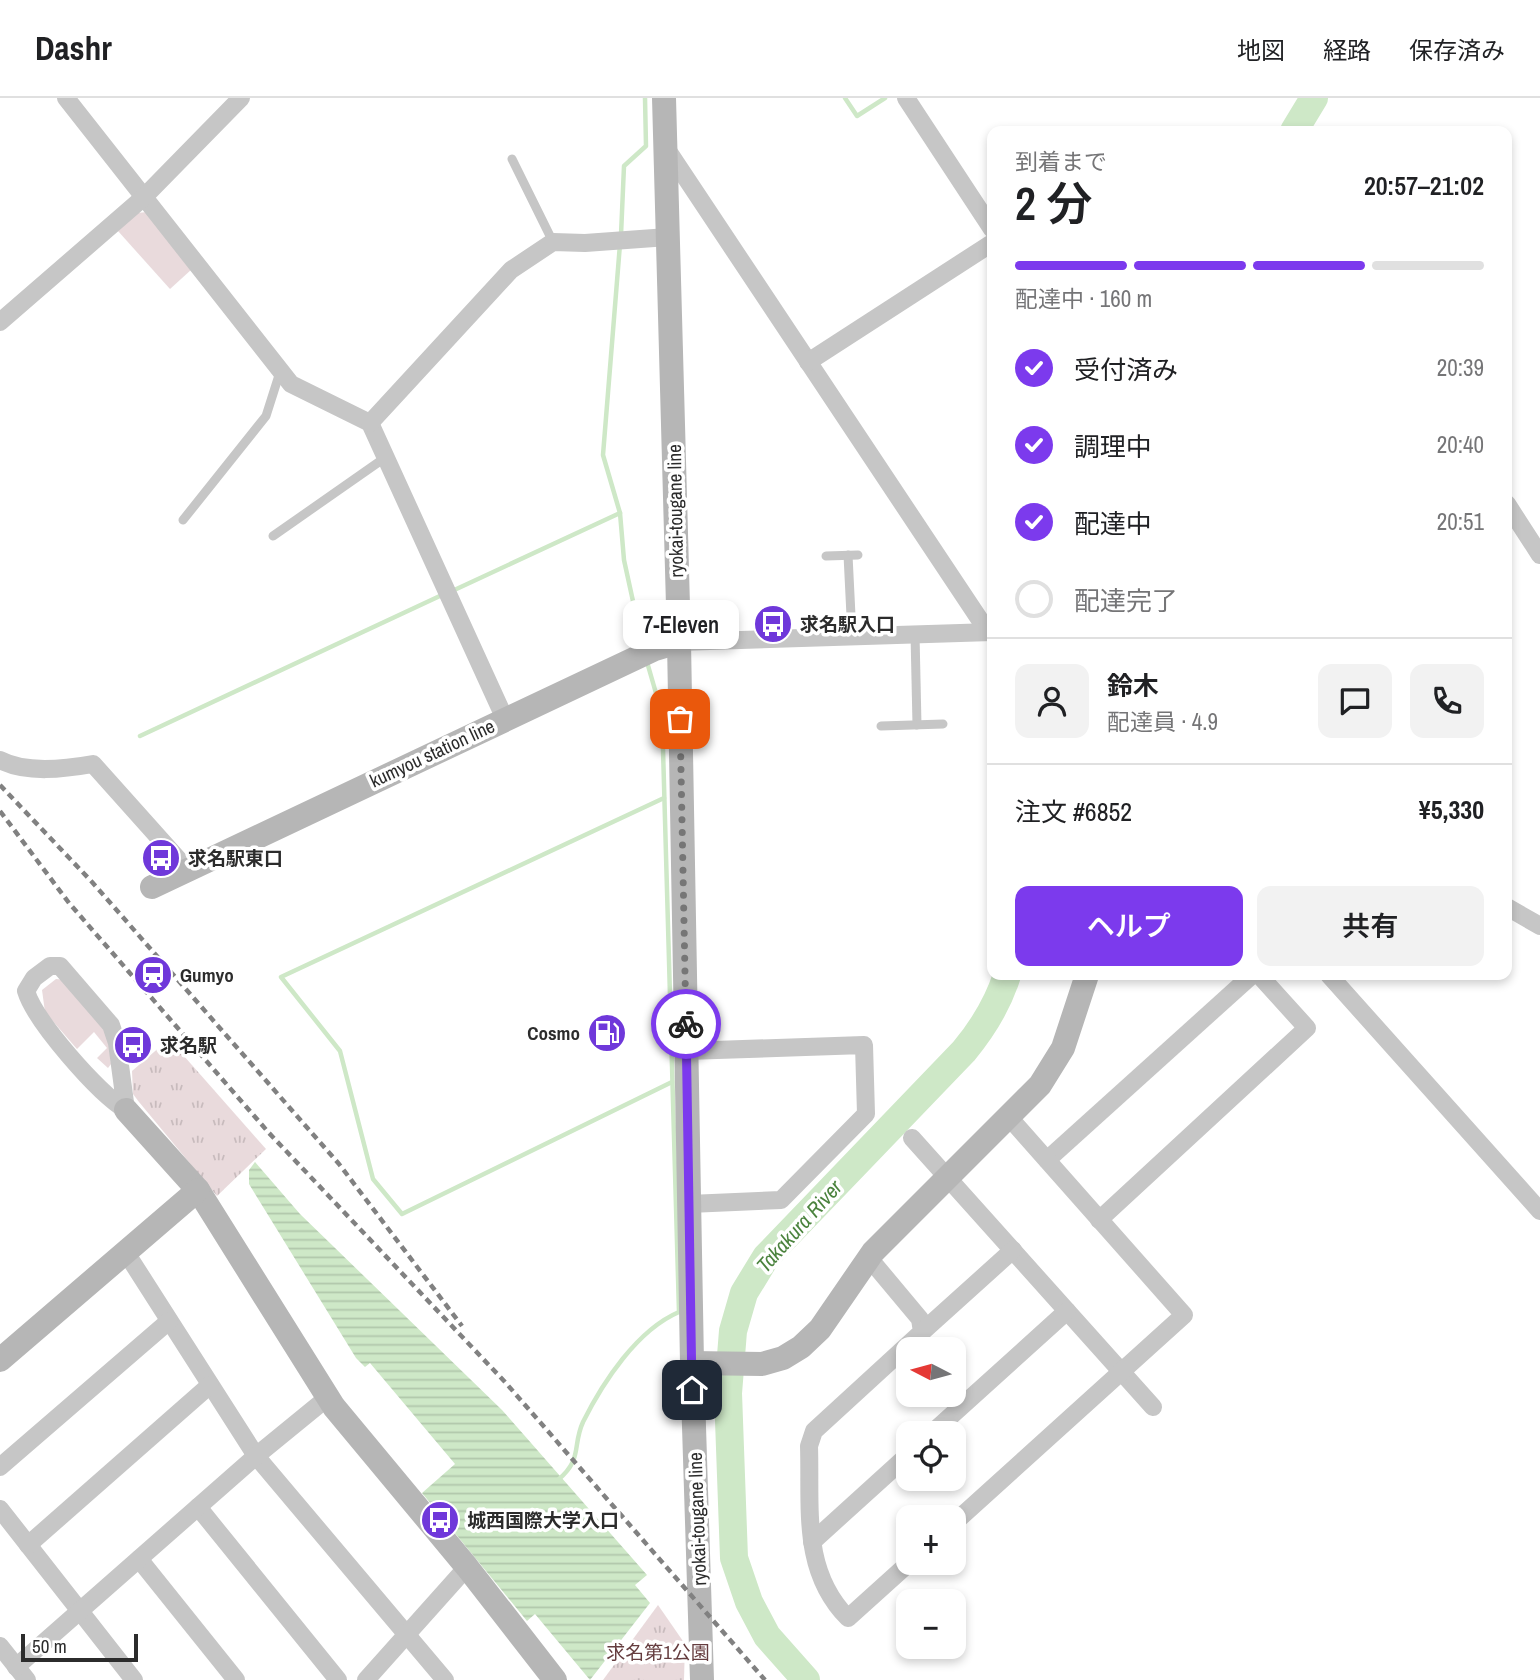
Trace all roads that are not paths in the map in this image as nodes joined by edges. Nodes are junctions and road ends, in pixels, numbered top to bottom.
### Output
1 (66, 98) edge
2 (241, 98) edge
3 (664, 98) edge
4 (906, 98) edge
5 (664, 145) junction
6 (512, 159) dead end
7 (144, 197) junction
8 (987, 221) edge
9 (668, 237) junction
10 (553, 242) junction
11 (987, 246) edge
12 (0, 322) edge
13 (808, 362) junction
14 (281, 372) junction
15 (370, 423) junction
16 (387, 456) junction
17 (1512, 512) edge
18 (183, 520) dead end
19 (273, 536) dead end
20 (1540, 555) edge
21 (826, 556) dead end
22 (987, 628) edge
23 (987, 632) edge
24 (915, 634) junction
25 (852, 636) junction
26 (679, 642) junction
27 (505, 719) junction
28 (943, 724) dead end
29 (917, 725) junction
30 (881, 726) dead end
31 (0, 760) edge
32 (186, 869) junction
33 (152, 887) dead end
34 (1512, 910) edge
35 (1540, 926) edge
36 (1085, 980) edge
37 (1246, 980) edge
38 (1264, 980) edge
39 (1333, 980) edge
40 (686, 1051) junction
41 (126, 1111) junction
42 (1008, 1116) junction
43 (912, 1138) dead end
44 (1046, 1160) junction
45 (947, 1177) junction
46 (198, 1190) junction
47 (689, 1204) junction
48 (1540, 1211) edge
49 (1099, 1220) junction
50 (1013, 1250) junction
51 (125, 1251) junction
52 (869, 1258) junction
53 (1067, 1311) junction
54 (169, 1321) junction
55 (922, 1332) junction
56 (0, 1360) edge
57 (700, 1363) junction
58 (1122, 1371) junction
59 (210, 1385) junction
60 (327, 1398) junction
61 (1153, 1407) dead end
62 (945, 1421) edge
63 (256, 1456) junction
64 (896, 1466) edge
65 (0, 1467) edge
66 (198, 1507) junction
67 (0, 1509) edge
68 (966, 1512) edge
69 (811, 1542) junction
70 (28, 1545) junction
71 (138, 1559) junction
72 (467, 1567) junction
73 (896, 1575) edge
74 (81, 1612) junction
75 (407, 1635) junction
76 (0, 1646) edge
77 (22, 1673) edge
78 (134, 1680) edge
79 (236, 1680) edge
80 (338, 1680) edge
81 (366, 1680) edge
82 (445, 1680) edge
83 (555, 1680) edge
84 (702, 1680) edge

1 - 7 street
2 - 7 street
3 - 5 main road, ryokai-tougane line
4 - 8 street
5 - 9 main road, ryokai-tougane line
5 - 13 street
6 - 10 lane
7 - 12 street
7 - 14 street
9 - 10 street
9 - 26 main road, ryokai-tougane line
10 - 15 street
11 - 13 street
13 - 22 street
14 - 15 street
14 - 18 lane
15 - 16 street
16 - 19 lane
16 - 27 street
17 - 20 street
21 - 25 lane
23 - 24 street
24 - 25 street
24 - 29 lane
25 - 26 street
26 - 27 main road, kumyou station line
26 - 40 main road, ryokai-tougane line
27 - 32 main road, kumyou station line
28 - 29 lane
29 - 30 lane
31 - 32 street
32 - 33 main road, kumyou station line
34 - 35 street
36 - 42 main road
37 - 44 street
38 - 49 street
39 - 48 street
40 - 47 main road, ryokai-tougane line
40 - 47 street
41 - 41 street
41 - 46 main road
42 - 44 street
42 - 45 main road
43 - 45 street
44 - 49 street
45 - 50 street
45 - 52 main road
46 - 51 main road
46 - 60 main road
47 - 57 main road, ryokai-tougane line
49 - 58 street
50 - 53 street
50 - 55 street
51 - 54 street
51 - 56 main road
52 - 55 street
52 - 57 main road
53 - 58 street
53 - 62 street
54 - 59 street
54 - 65 street
55 - 69 street
57 - 84 main road, ryokai-tougane line
58 - 61 street
58 - 68 street
59 - 63 street
59 - 70 street
60 - 63 street
60 - 72 main road
63 - 66 street
63 - 75 street
64 - 69 street
66 - 71 street
66 - 80 street
67 - 70 street
69 - 73 street
70 - 74 street
71 - 74 street
71 - 79 street
72 - 75 street
72 - 83 main road
74 - 77 street
74 - 78 street
75 - 81 street
75 - 82 street
76 - 77 street

